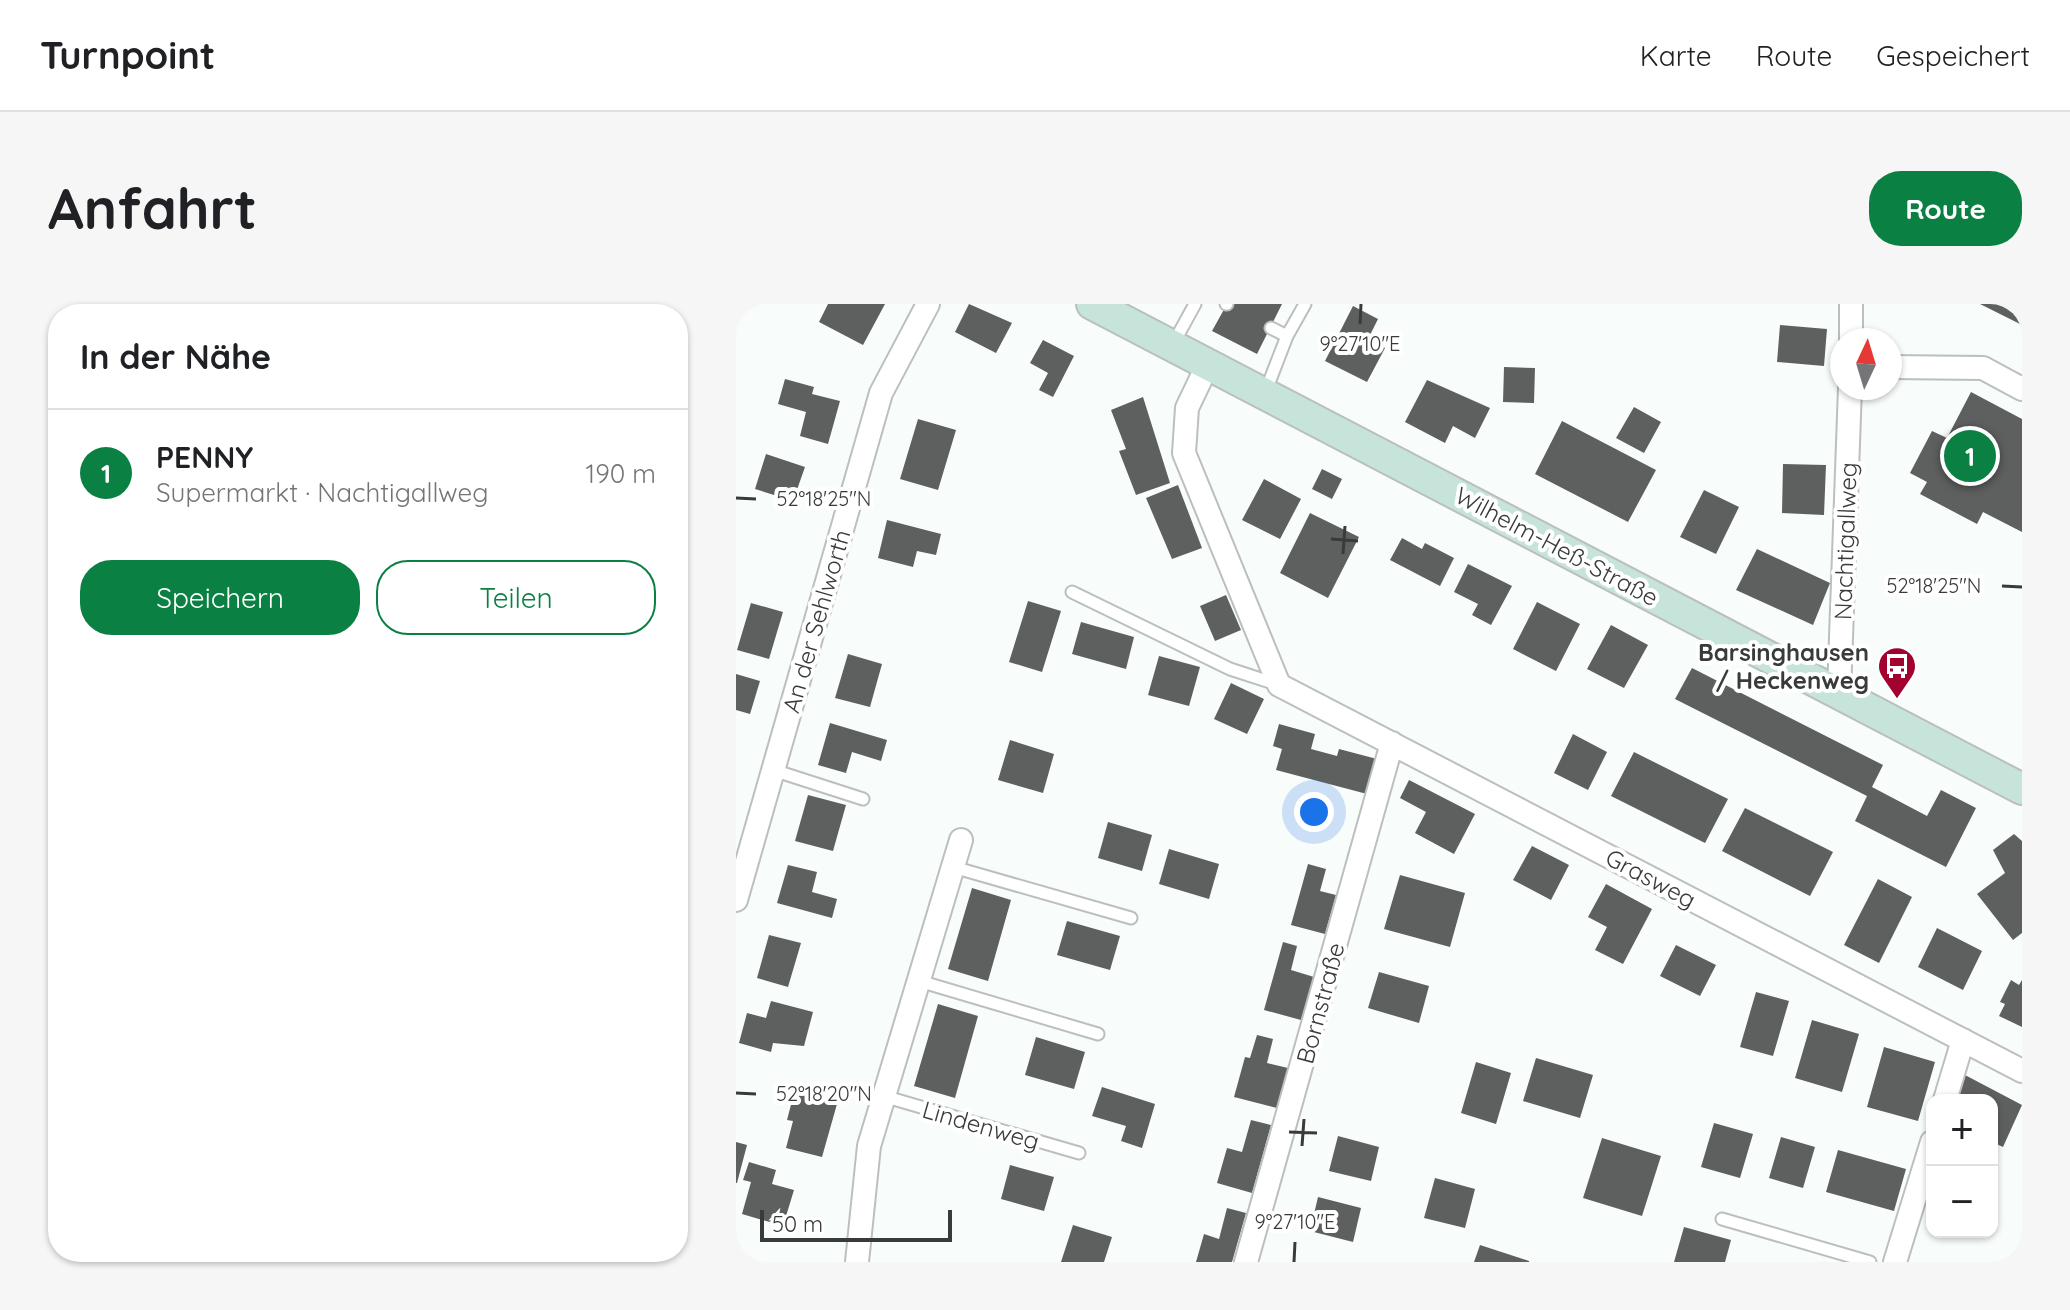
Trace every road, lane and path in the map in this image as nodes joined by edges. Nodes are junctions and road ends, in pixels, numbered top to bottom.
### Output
1 (928, 304) edge
2 (1092, 304) edge
3 (1195, 304) edge
4 (1305, 304) edge
5 (1851, 304) edge
6 (1271, 328) dead end
7 (1851, 328) edge
8 (1287, 336) junction
9 (1172, 346) junction
10 (1208, 364) junction
11 (1902, 367) edge
12 (2022, 389) edge
13 (1265, 394) junction
14 (1850, 400) edge
15 (1072, 592) dead end
16 (1279, 685) junction
17 (1839, 693) junction
18 (1392, 743) junction
19 (773, 770) junction
20 (2022, 789) edge
21 (863, 799) dead end
22 (961, 840) dead end
23 (953, 867) junction
24 (736, 900) edge
25 (1131, 918) dead end
26 (919, 981) junction
27 (1098, 1034) dead end
28 (1963, 1040) junction
29 (2022, 1071) edge
30 (1947, 1094) edge
31 (883, 1096) junction
32 (1079, 1153) dead end
33 (1926, 1161) edge
34 (1722, 1219) dead end
35 (857, 1262) edge
36 (1246, 1262) edge
37 (1870, 1262) edge
38 (1895, 1262) edge

1 - 19 street, An der Sehlworth
2 - 9 main road, Wilhelm-Heß-Straße
3 - 9 lane
4 - 8 lane
5 - 7 street
6 - 8 lane
8 - 13 lane
9 - 10 main road, Wilhelm-Heß-Straße
10 - 13 main road, Wilhelm-Heß-Straße
10 - 16 street
11 - 12 street
13 - 17 main road, Wilhelm-Heß-Straße
14 - 17 street, Nachtigallweg
15 - 16 lane, Grasweg
16 - 18 street, Grasweg
17 - 20 main road, Wilhelm-Heß-Straße
18 - 28 street, Grasweg
18 - 36 street, Bornstraße
19 - 21 lane
19 - 24 street, An der Sehlworth
22 - 23 street
23 - 25 lane
23 - 26 street
26 - 27 lane
26 - 31 street
28 - 29 street, Grasweg
28 - 30 street
31 - 32 lane, Lindenweg
31 - 35 street
33 - 38 street
34 - 37 lane

